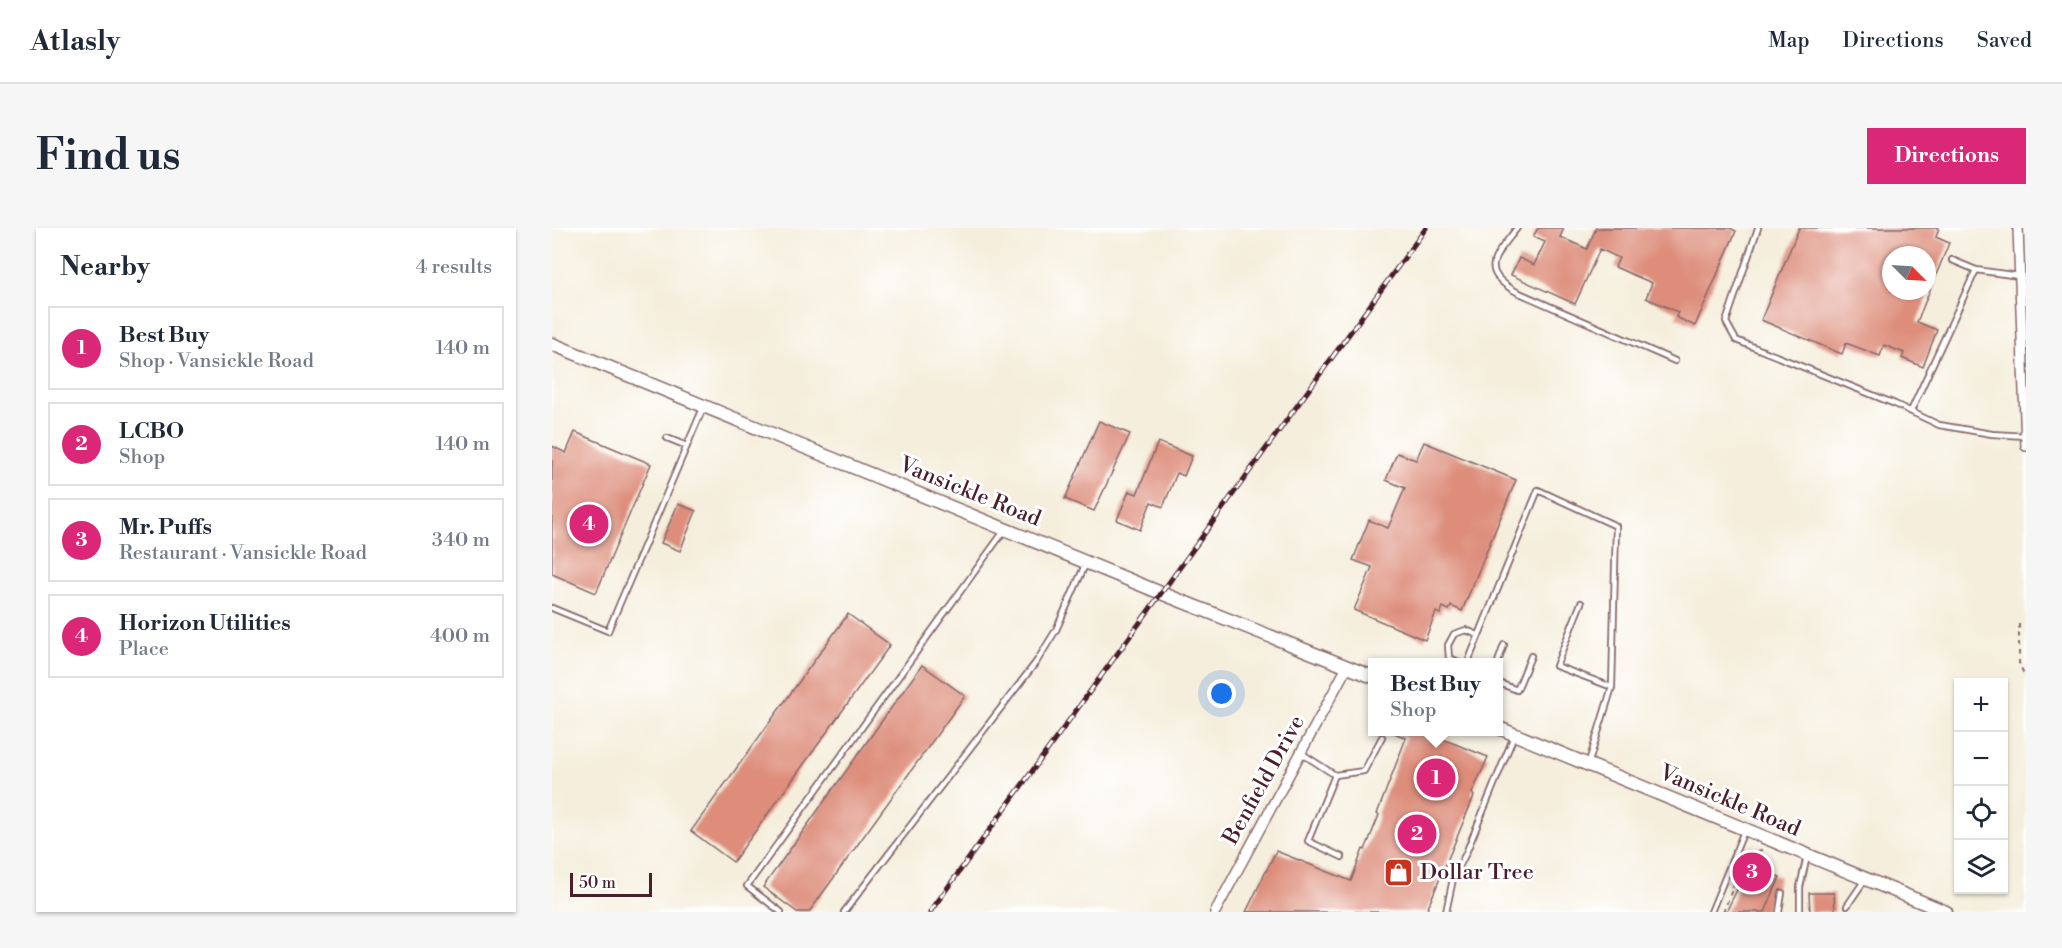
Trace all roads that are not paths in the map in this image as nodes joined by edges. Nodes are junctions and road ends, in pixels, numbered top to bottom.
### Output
1 (1517, 228) edge
2 (1758, 228) edge
3 (2018, 228) edge
4 (1952, 260) dead end
5 (1976, 270) junction
6 (2020, 276) junction
7 (552, 344) edge
8 (1675, 361) dead end
9 (2025, 400) edge
10 (704, 407) junction
11 (1911, 411) junction
12 (2026, 436) edge
13 (667, 438) dead end
14 (687, 446) junction
15 (2026, 446) edge
16 (1005, 529) junction
17 (1087, 562) junction
18 (1581, 603) dead end
19 (552, 608) edge
20 (1478, 635) junction
21 (1504, 645) dead end
22 (1531, 656) dead end
23 (1449, 658) edge
24 (1470, 658) edge
25 (1500, 658) edge
26 (1347, 667) junction
27 (1368, 675) edge
28 (1503, 685) edge
29 (1612, 687) junction
30 (1503, 730) edge
31 (1515, 735) junction
32 (1382, 737) dead end
33 (1301, 753) junction
34 (1588, 765) junction
35 (1335, 775) junction
36 (1745, 829) junction
37 (1807, 856) junction
38 (1342, 857) dead end
39 (1865, 879) junction
40 (1782, 893) dead end
41 (1847, 906) dead end
42 (1928, 908) edge
43 (781, 912) edge
44 (844, 912) edge
45 (1215, 912) edge
46 (1446, 912) edge
47 (1711, 912) edge
48 (1779, 912) edge
49 (1800, 912) edge
50 (1946, 912) edge

1 - 8 lane
2 - 11 lane
3 - 6 street
4 - 5 lane
5 - 6 lane
5 - 11 lane
6 - 9 street
7 - 10 street, Vansickle Road
9 - 12 street
10 - 14 lane
10 - 16 street, Vansickle Road
11 - 12 lane
12 - 15 street
13 - 14 lane
14 - 19 lane
16 - 17 street, Vansickle Road
16 - 43 lane
17 - 26 street, Vansickle Road
17 - 44 lane
18 - 29 lane
20 - 23 lane
20 - 24 lane
20 - 29 lane
21 - 25 lane
22 - 28 lane
26 - 27 street, Vansickle Road
26 - 33 street, Benfield Drive
29 - 34 lane
30 - 31 street, Vansickle Road
31 - 34 street, Vansickle Road
31 - 46 lane
32 - 35 lane
33 - 35 lane
33 - 45 street, Benfield Drive
34 - 36 street, Vansickle Road
35 - 38 lane
36 - 37 street, Vansickle Road
36 - 47 lane
37 - 39 street, Vansickle Road
37 - 49 lane
39 - 41 lane
39 - 42 street, Vansickle Road
40 - 48 lane
42 - 50 street, Vansickle Road

